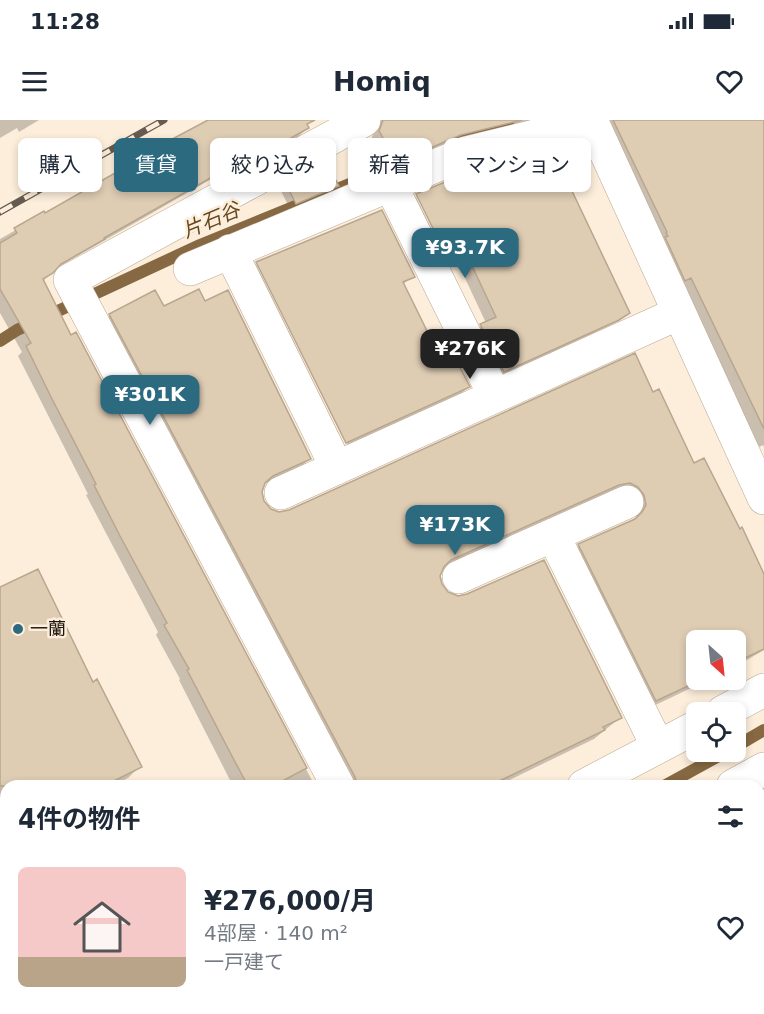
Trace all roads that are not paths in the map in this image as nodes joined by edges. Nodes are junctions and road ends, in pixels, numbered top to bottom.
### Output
1 (364, 120) edge
2 (432, 167) edge
3 (371, 192) edge
4 (394, 192) edge
5 (230, 252) junction
6 (190, 269) dead end
7 (679, 313) junction
8 (495, 396) junction
9 (337, 468) junction
10 (281, 493) dead end
11 (764, 498) edge
12 (627, 502) dead end
13 (553, 535) junction
14 (459, 577) dead end
15 (764, 690) edge
16 (742, 702) edge
17 (686, 732) edge
18 (658, 747) junction
19 (764, 769) edge
20 (335, 780) edge
21 (595, 780) edge
22 (744, 780) edge

1 - 20 street
2 - 7 street
3 - 5 street
4 - 8 street
5 - 6 street
5 - 9 street
7 - 8 street
7 - 11 street
8 - 9 street
9 - 10 street
12 - 13 street
13 - 14 street
13 - 18 street
15 - 16 street
17 - 18 street
18 - 21 street
19 - 22 street

